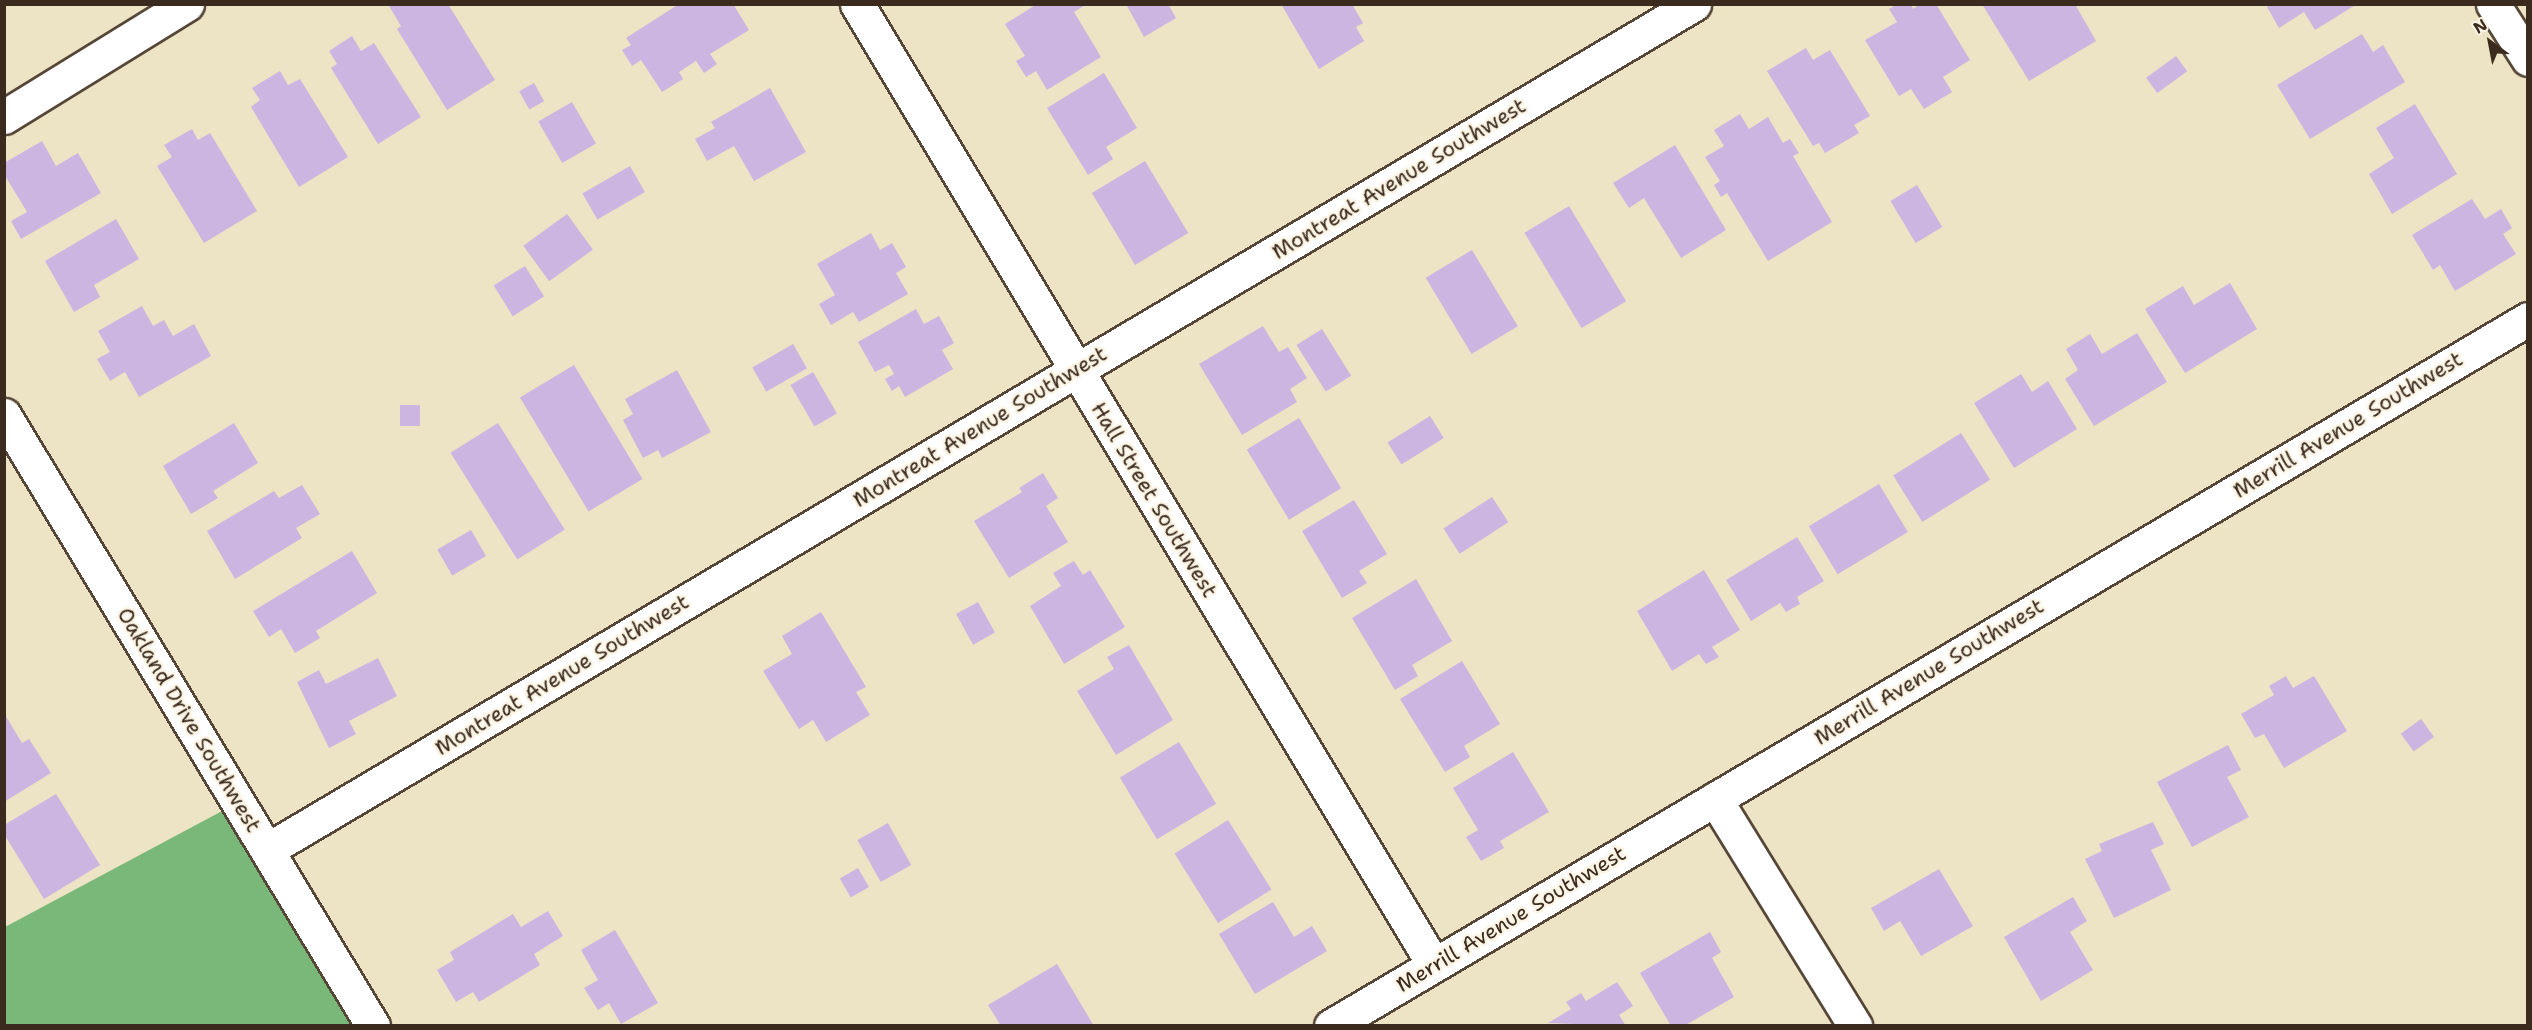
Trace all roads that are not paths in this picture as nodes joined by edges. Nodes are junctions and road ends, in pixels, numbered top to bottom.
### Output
1 (186, 4) edge
2 (857, 4) edge
3 (1694, 4) edge
4 (2493, 4) edge
5 (2528, 59) edge
6 (4, 117) edge
7 (2528, 319) edge
8 (1076, 370) junction
9 (4, 415) edge
10 (1716, 799) junction
11 (267, 850) junction
12 (1434, 964) junction
13 (373, 1026) edge
14 (1331, 1026) edge
15 (1855, 1026) edge

1 - 6 street
2 - 8 street, Hall Street Southwest
3 - 8 street, Montreat Avenue Southwest
4 - 5 street
7 - 10 street, Merrill Avenue Southwest
8 - 11 street, Montreat Avenue Southwest
8 - 12 street, Hall Street Southwest
9 - 11 street, Oakland Drive Southwest
10 - 12 street, Merrill Avenue Southwest
10 - 15 street
11 - 13 street, Oakland Drive Southwest
12 - 14 street, Merrill Avenue Southwest

